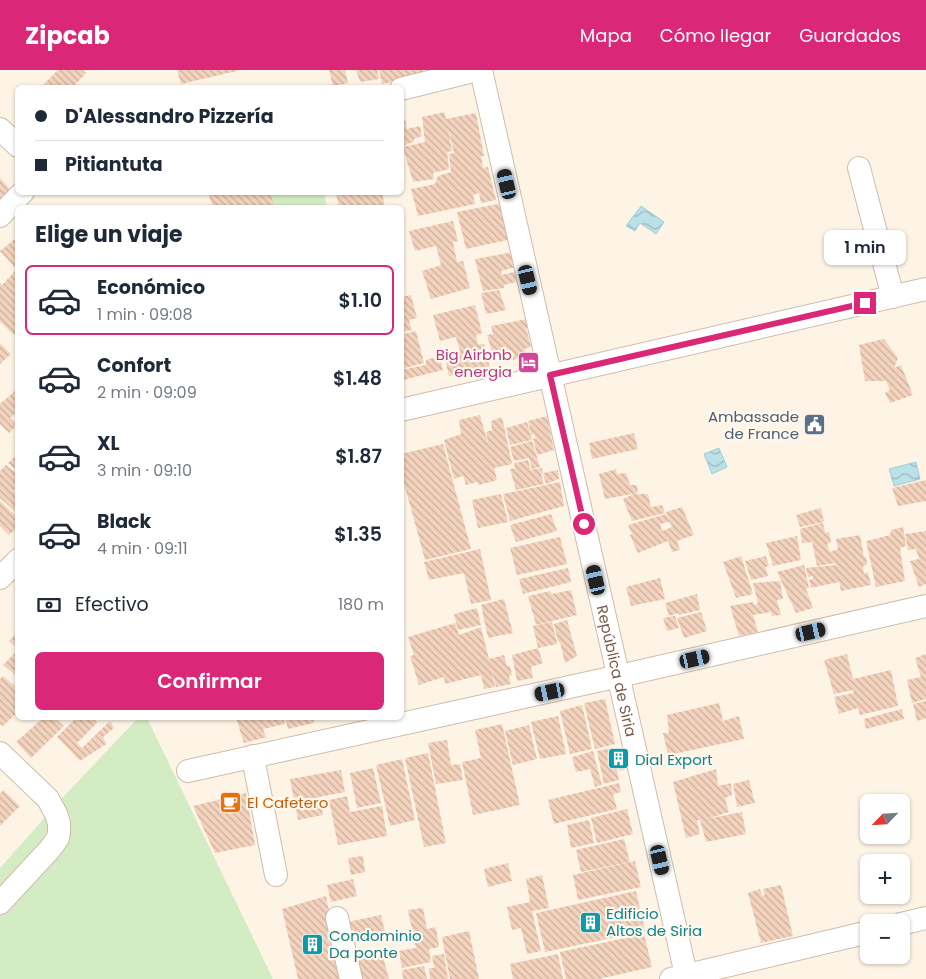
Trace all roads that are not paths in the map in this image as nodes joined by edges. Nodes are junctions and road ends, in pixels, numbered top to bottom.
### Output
1 (479, 70) edge
2 (404, 87) edge
3 (0, 129) edge
4 (15, 143) edge
5 (859, 168) dead end
6 (20, 195) edge
7 (0, 216) edge
8 (926, 289) edge
9 (892, 297) junction
10 (550, 375) junction
11 (404, 409) edge
12 (15, 563) edge
13 (0, 578) edge
14 (926, 606) edge
15 (618, 676) junction
16 (0, 753) edge
17 (253, 756) junction
18 (188, 771) dead end
19 (276, 875) dead end
20 (0, 903) edge
21 (337, 918) dead end
22 (926, 918) edge
23 (910, 922) edge
24 (860, 934) edge
25 (682, 978) edge
26 (351, 979) edge

1 - 2 street
1 - 10 street, República de Siria
3 - 4 street
5 - 9 street
6 - 7 street
8 - 9 street
9 - 10 street
10 - 11 street
10 - 15 street, República de Siria
12 - 13 street
14 - 15 street
15 - 17 street
15 - 25 street, República de Siria
16 - 20 street
17 - 18 street
17 - 19 street
21 - 26 street
22 - 23 street
24 - 25 street

